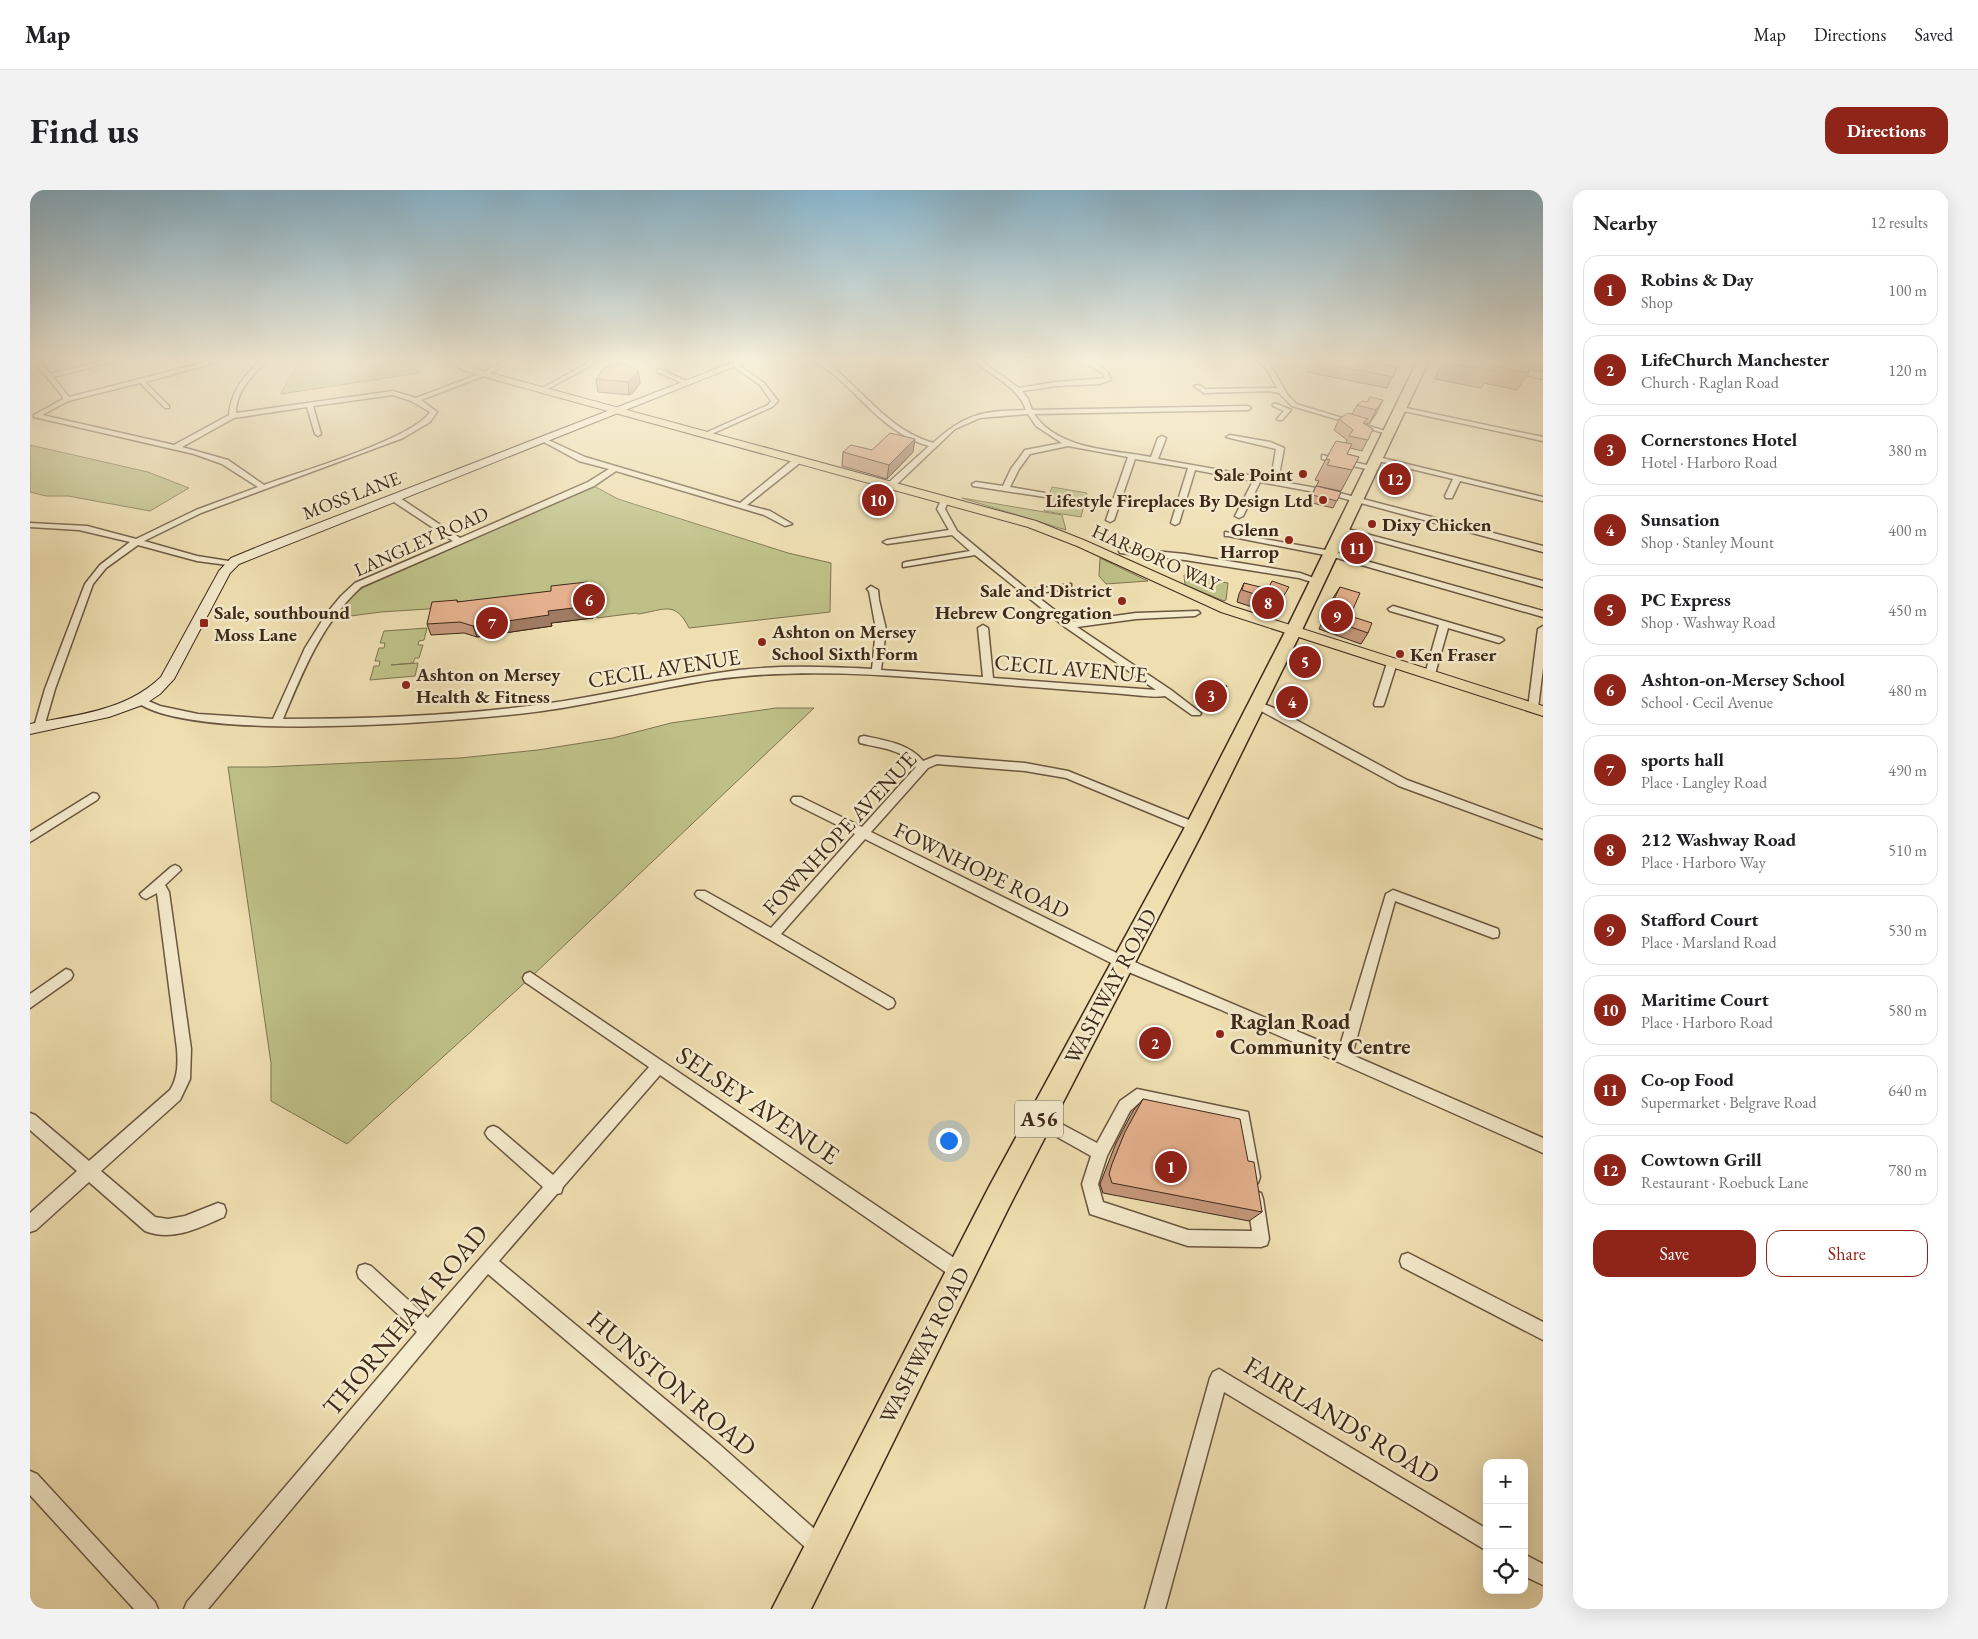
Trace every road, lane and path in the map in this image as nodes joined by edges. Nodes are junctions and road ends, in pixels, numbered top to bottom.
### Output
1 (82, 426) edge
2 (214, 426) edge
3 (316, 426) edge
4 (419, 426) edge
5 (581, 426) edge
6 (670, 426) edge
7 (726, 426) edge
8 (892, 426) edge
9 (957, 426) edge
10 (1040, 426) edge
11 (1367, 426) edge
12 (1392, 426) edge
13 (1479, 426) edge
14 (1389, 433) junction
15 (318, 434) dead end
16 (705, 436) junction
17 (1230, 436) dead end
18 (1162, 438) dead end
19 (544, 440) junction
20 (1543, 440) edge
21 (1068, 444) junction
22 (934, 445) junction
23 (176, 447) junction
24 (1132, 456) junction
25 (1325, 458) edge
26 (798, 460) junction
27 (1154, 460) junction
28 (1374, 463) junction
29 (1192, 467) junction
30 (614, 469) junction
31 (1457, 478) junction
32 (1258, 479) junction
33 (1274, 482) junction
34 (976, 484) dead end
35 (891, 485) junction
36 (264, 488) junction
37 (1005, 489) junction
38 (1042, 495) dead end
39 (1449, 496) dead end
40 (394, 498) junction
41 (1356, 499) junction
42 (1543, 499) edge
43 (945, 500) junction
44 (740, 506) junction
45 (1239, 516) dead end
46 (1110, 520) dead end
47 (1175, 523) dead end
48 (788, 524) dead end
49 (30, 525) edge
50 (1343, 529) junction
51 (954, 532) junction
52 (1228, 533) dead end
53 (459, 541) junction
54 (138, 542) junction
55 (887, 542) dead end
56 (1543, 549) edge
57 (1123, 551) dead end
58 (977, 552) junction
59 (1331, 554) junction
60 (232, 564) junction
61 (906, 566) dead end
62 (1318, 581) junction
63 (1543, 584) edge
64 (1068, 586) dead end
65 (875, 591) dead end
66 (1026, 593) junction
67 (1393, 609) dead end
68 (1195, 613) dead end
69 (1543, 614) edge
70 (1444, 624) junction
71 (1068, 625) junction
72 (983, 628) dead end
73 (1543, 629) edge
74 (1293, 632) junction
75 (1499, 640) dead end
76 (1392, 662) junction
77 (876, 672) junction
78 (1430, 674) junction
79 (988, 680) junction
80 (1167, 692) junction
81 (140, 700) junction
82 (1256, 704) junction
83 (1379, 704) dead end
84 (1538, 709) edge
85 (1196, 713) dead end
86 (276, 723) junction
87 (34, 728) edge
88 (864, 740) dead end
89 (922, 767) junction
90 (93, 797) dead end
91 (797, 800) dead end
92 (1195, 826) junction
93 (864, 833) junction
94 (1543, 835) edge
95 (30, 838) edge
96 (176, 870) dead end
97 (158, 884) junction
98 (146, 894) dead end
99 (701, 894) dead end
100 (1494, 933) dead end
101 (772, 936) junction
102 (1123, 962) junction
103 (66, 975) dead end
104 (530, 978) dead end
105 (30, 1002) edge
106 (888, 1002) dead end
107 (1344, 1058) junction
108 (658, 1067) junction
109 (1039, 1119) junction
110 (30, 1120) edge
111 (493, 1133) dead end
112 (1543, 1146) edge
113 (1100, 1153) junction
114 (89, 1173) junction
115 (555, 1187) junction
116 (218, 1211) dead end
117 (30, 1224) edge
118 (1408, 1261) dead end
119 (487, 1262) junction
120 (365, 1272) dead end
121 (960, 1272) junction
122 (429, 1331) junction
123 (1543, 1331) edge
124 (30, 1481) edge
125 (1483, 1539) edge
126 (821, 1548) junction
127 (1528, 1566) edge
128 (1543, 1575) edge
129 (148, 1609) edge
130 (194, 1609) edge
131 (791, 1609) edge
132 (1155, 1609) edge

1 - 23 street
2 - 23 street
3 - 15 street
4 - 36 street
5 - 19 street, MOSS LANE
6 - 16 main road
7 - 16 street
8 - 22 street
9 - 22 street
10 - 21 street
11 - 14 street
12 - 14 highway, WASHWAY ROAD / A56
13 - 20 street
14 - 28 highway, WASHWAY ROAD / A56
16 - 26 main road
17 - 33 street
18 - 27 street
19 - 30 street
19 - 40 street, MOSS LANE
21 - 24 street
21 - 37 street
22 - 35 street
23 - 36 street
24 - 27 street
24 - 46 street
25 - 28 street
26 - 35 main road
26 - 44 street
27 - 29 street
28 - 31 street
28 - 41 highway, WASHWAY ROAD / A56
29 - 32 street
29 - 47 street
30 - 44 street
30 - 53 street, LANGLEY ROAD
31 - 39 street
31 - 42 street
32 - 33 street
32 - 45 street
33 - 41 street
34 - 37 street
35 - 43 main road
36 - 54 street
37 - 38 street
40 - 53 street
40 - 60 street, MOSS LANE
41 - 50 highway, WASHWAY ROAD / A56
41 - 56 street
43 - 51 street
43 - 74 main road, HARBORO WAY
44 - 48 street
49 - 54 street
50 - 59 highway, WASHWAY ROAD / A56
50 - 63 street
51 - 55 street
51 - 58 street
52 - 59 street
53 - 86 street, LANGLEY ROAD
54 - 60 street
54 - 87 street
57 - 62 street
58 - 61 street
58 - 66 street
59 - 62 highway, WASHWAY ROAD / A56
59 - 69 street
60 - 81 street, MOSS LANE
62 - 74 highway, WASHWAY ROAD / A56
64 - 66 street
65 - 77 street
66 - 71 street
67 - 70 street
68 - 71 street
70 - 75 street
70 - 78 street
71 - 80 street
72 - 79 street
73 - 84 street
74 - 76 main road
74 - 82 highway, WASHWAY ROAD / A56
76 - 78 main road
76 - 83 street
77 - 79 street, CECIL AVENUE
77 - 86 street, CECIL AVENUE
78 - 84 main road
79 - 80 street, CECIL AVENUE
80 - 85 street
81 - 86 street, CECIL AVENUE
81 - 87 street, MOSS LANE
82 - 92 highway, WASHWAY ROAD / A56
82 - 94 street
88 - 89 street
89 - 92 street, FOWNHOPE AVENUE
89 - 93 street, FOWNHOPE AVENUE
90 - 95 street
91 - 93 street, FOWNHOPE ROAD
92 - 102 highway, WASHWAY ROAD / A56
93 - 101 street, FOWNHOPE AVENUE
93 - 102 street, FOWNHOPE ROAD
96 - 97 street
97 - 98 street
97 - 114 street
99 - 101 street
100 - 107 street
101 - 106 street
102 - 107 street, FOWNHOPE ROAD
102 - 109 highway, WASHWAY ROAD / A56
103 - 105 street
104 - 108 street, SELSEY AVENUE
107 - 112 street, FOWNHOPE ROAD
108 - 115 street, THORNHAM ROAD
108 - 121 street, SELSEY AVENUE
109 - 113 street
109 - 121 highway, WASHWAY ROAD / A56
110 - 114 street
111 - 115 street
113 - 113 street
114 - 116 street
114 - 117 street
115 - 119 street, THORNHAM ROAD
118 - 123 street
119 - 122 street, THORNHAM ROAD
119 - 126 street, HUNSTON ROAD
120 - 122 street
121 - 126 highway, WASHWAY ROAD / A56
122 - 130 street, THORNHAM ROAD
124 - 129 street
125 - 132 street, FAIRLANDS ROAD
126 - 131 highway, WASHWAY ROAD / A56
127 - 128 street

